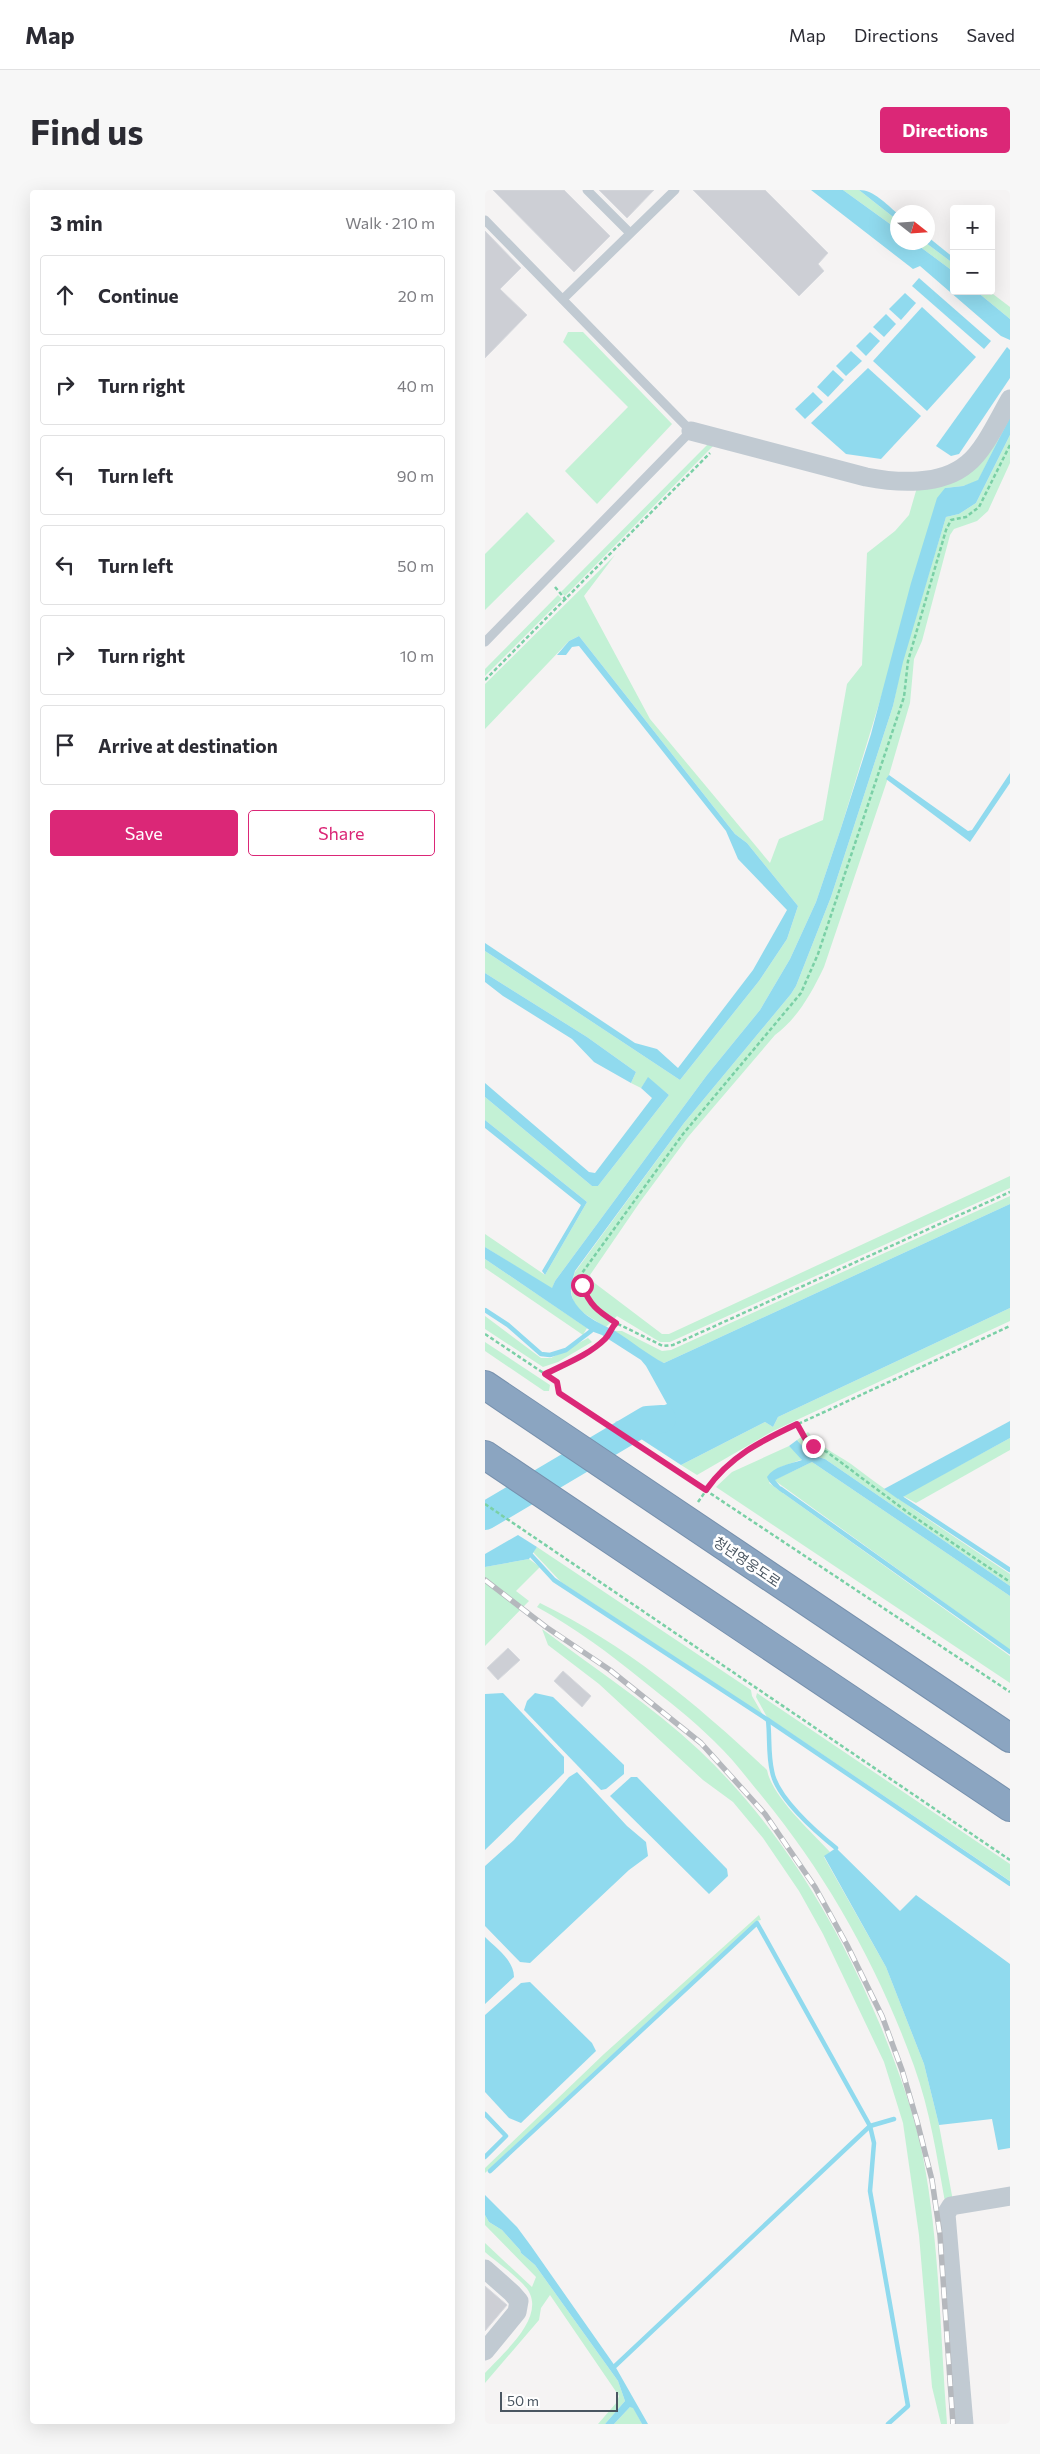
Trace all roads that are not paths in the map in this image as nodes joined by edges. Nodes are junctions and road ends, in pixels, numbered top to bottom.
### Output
1 (587, 190) edge
2 (675, 190) edge
3 (485, 220) edge
4 (630, 233) junction
5 (563, 300) junction
6 (1010, 399) edge
7 (691, 431) junction
8 (485, 642) edge
9 (485, 1385) edge
10 (485, 1455) edge
11 (1010, 1738) edge
12 (1010, 1807) edge
13 (1010, 2196) edge
14 (485, 2269) edge
15 (485, 2351) edge
16 (964, 2424) edge

1 - 4 lane
2 - 4 lane
3 - 5 lane
4 - 5 lane
5 - 7 lane
6 - 7 street
7 - 8 lane
9 - 11 highway, 청년영웅도로
10 - 12 highway
13 - 16 street
14 - 15 street

